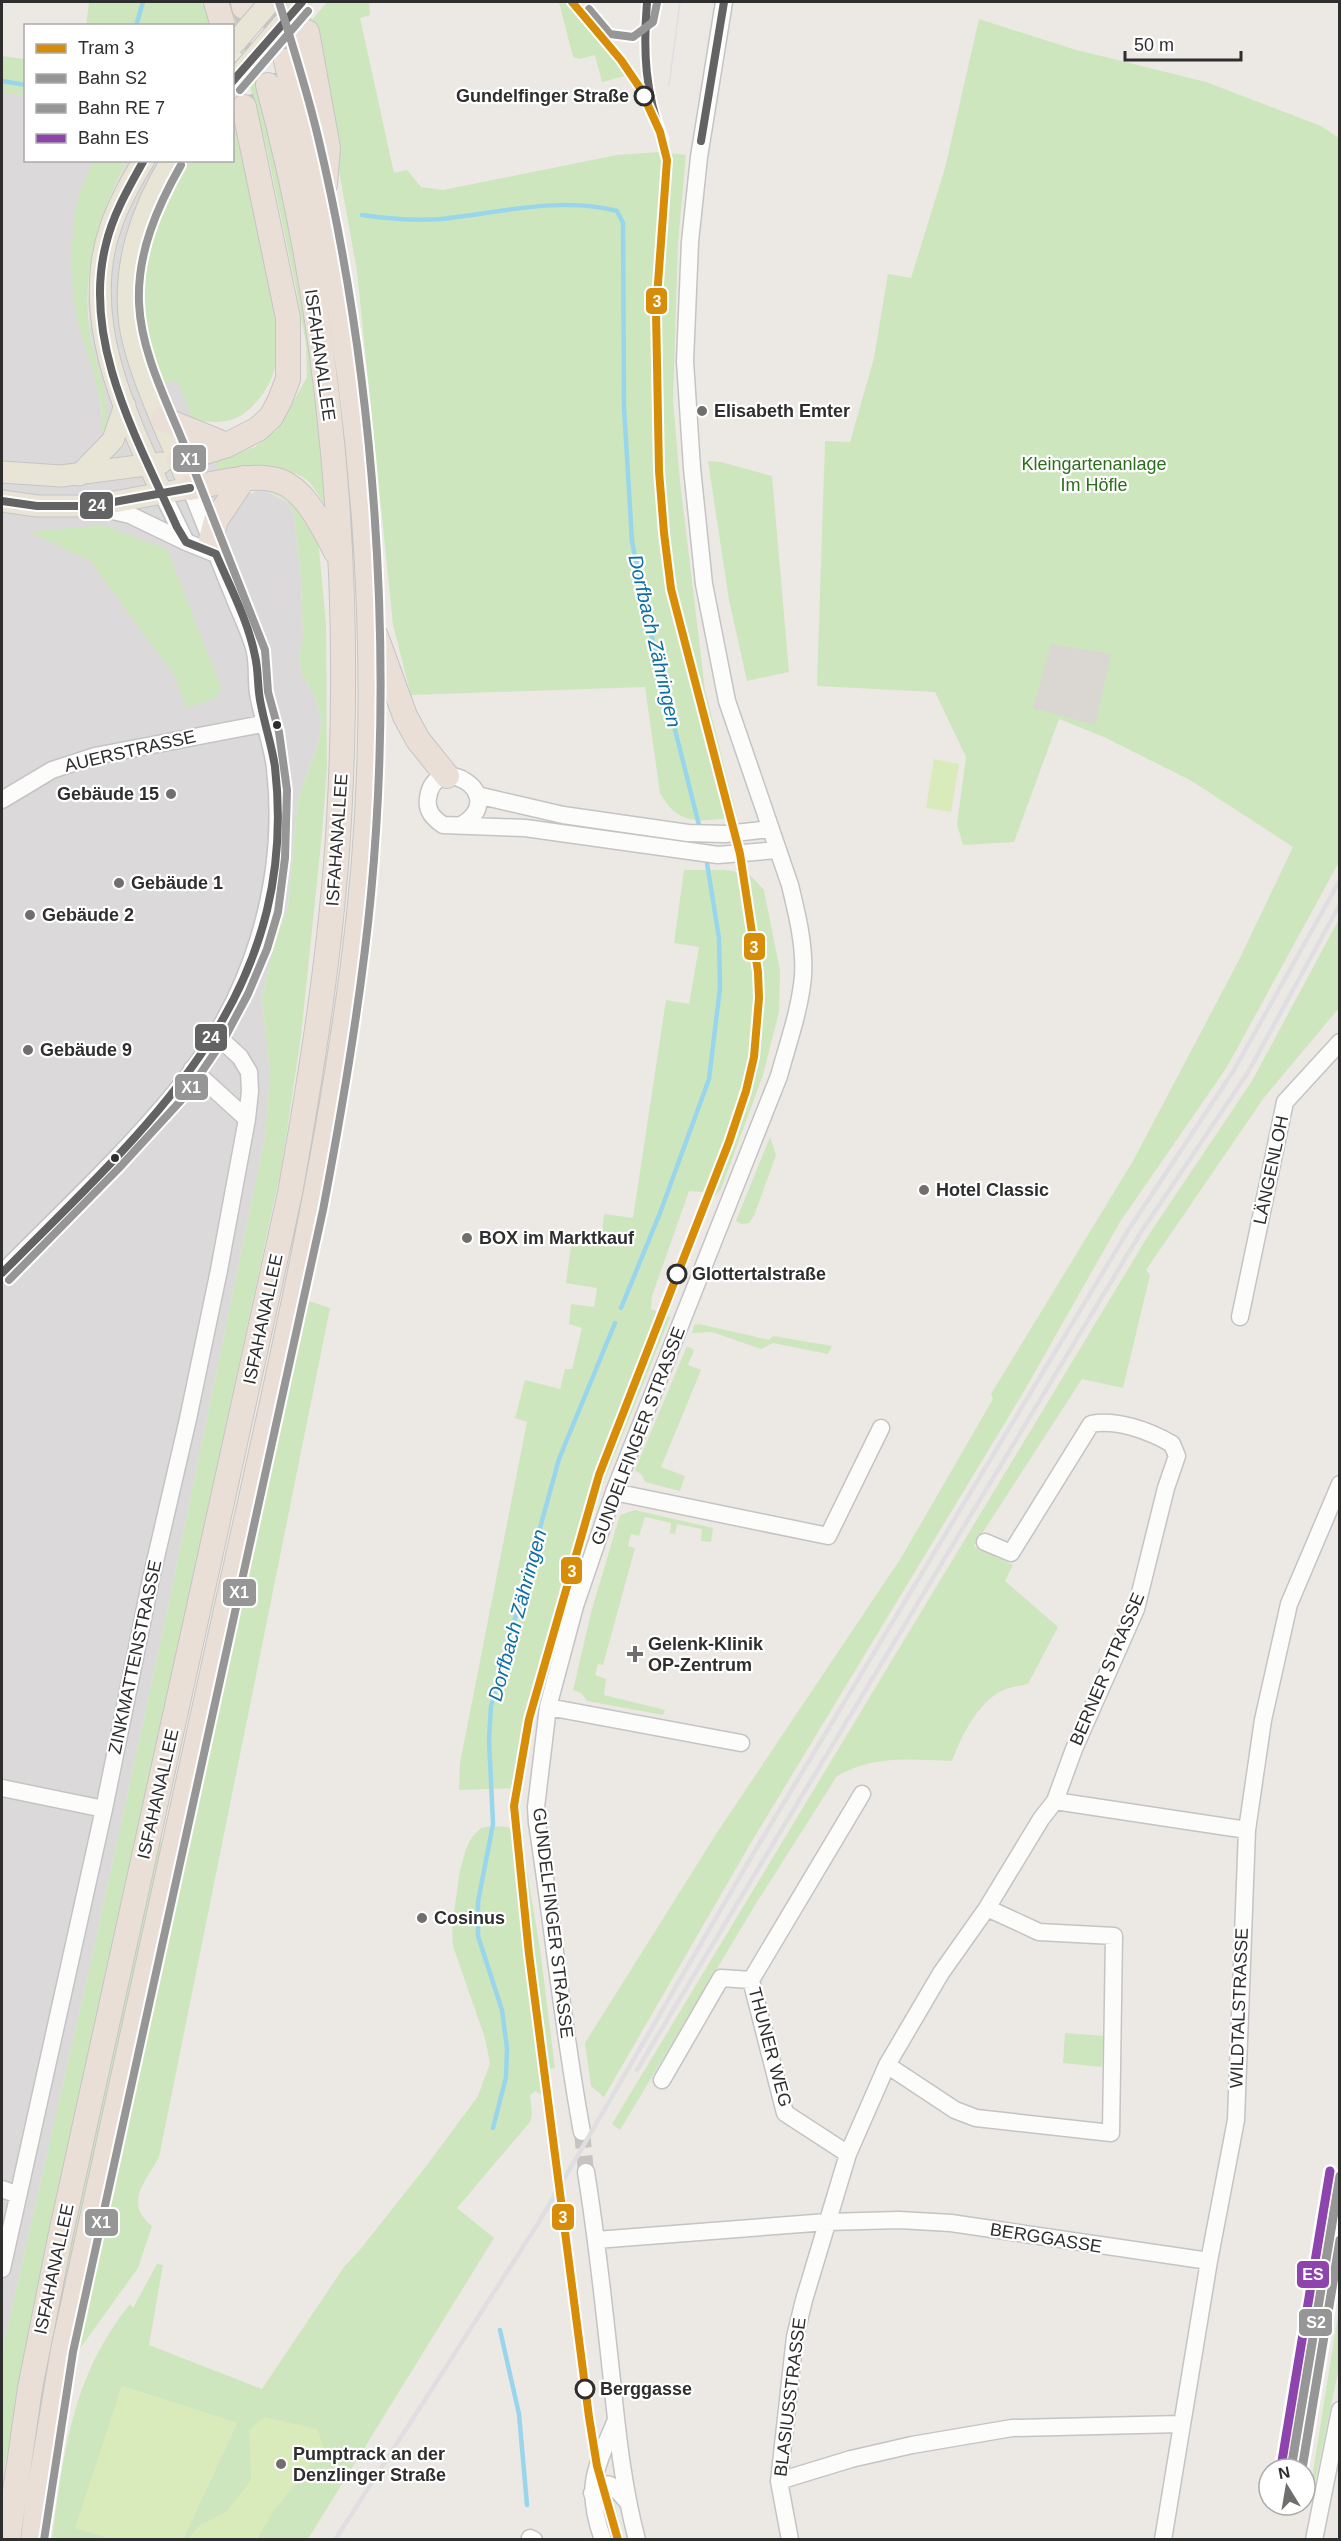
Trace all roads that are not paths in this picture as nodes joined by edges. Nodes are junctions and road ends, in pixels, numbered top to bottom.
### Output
1 (216, 2) edge
2 (270, 2) edge
3 (302, 2) edge
4 (724, 2) edge
5 (222, 24) edge
6 (307, 32) dead end
7 (234, 44) edge
8 (286, 61) tunnel mouth
9 (234, 81) edge
10 (268, 85) tunnel mouth
11 (244, 107) tunnel mouth
12 (143, 162) edge
13 (171, 162) edge
14 (323, 210) junction
15 (125, 405) junction
16 (163, 419) junction
17 (227, 445) junction
18 (179, 460) junction
19 (149, 465) junction
20 (2, 472) edge
21 (79, 475) junction
22 (244, 478) junction
23 (190, 488) junction
24 (162, 493) junction
25 (2, 501) edge
26 (92, 506) junction
27 (186, 542) junction
28 (214, 547) junction
29 (341, 562) junction
30 (369, 617) junction
31 (267, 723) junction
32 (447, 776) junction
33 (477, 795) junction
34 (2, 800) edge
35 (463, 824) junction
36 (771, 829) junction
37 (778, 850) junction
38 (215, 1034) junction
39 (1340, 1042) edge
40 (192, 1069) junction
41 (247, 1119) junction
42 (2, 1273) edge
43 (1240, 1317) dead end
44 (881, 1428) dead end
45 (1340, 1484) edge
46 (614, 1492) junction
47 (985, 1542) dead end
48 (548, 1707) junction
49 (741, 1743) dead end
50 (2, 1788) edge
51 (862, 1794) dead end
52 (1055, 1801) junction
53 (104, 1809) junction
54 (1246, 1830) junction
55 (987, 1908) junction
56 (751, 1980) junction
57 (887, 2065) junction
58 (662, 2080) dead end
59 (582, 2132) tunnel mouth
60 (848, 2154) junction
61 (586, 2172) tunnel mouth
62 (2, 2189) edge
63 (18, 2194) junction
64 (827, 2222) junction
65 (597, 2240) junction
66 (1209, 2261) junction
67 (2, 2269) edge
68 (1340, 2410) edge
69 (616, 2420) junction
70 (1180, 2424) junction
71 (779, 2481) junction
72 (592, 2493) junction
73 (628, 2503) junction
74 (8, 2540) edge
75 (33, 2540) edge
76 (603, 2540) edge
77 (637, 2540) edge
78 (789, 2540) edge
79 (1163, 2540) edge
80 (1314, 2540) edge

1 - 5 highway
2 - 7 main road, bridge
3 - 9 main road, bridge
4 - 36 street, GUNDELFINGER STRASSE
6 - 14 highway
8 - 14 highway, ISFAHANALLEE
10 - 29 highway, ISFAHANALLEE
11 - 17 highway
12 - 15 main road
13 - 16 main road
14 - 30 highway, ISFAHANALLEE
15 - 19 main road
15 - 21 main road
16 - 17 highway
16 - 18 main road
17 - 18 highway
18 - 19 main road
18 - 23 main road
19 - 21 main road
19 - 24 main road
20 - 21 main road
22 - 23 highway
22 - 28 highway
22 - 29 highway
23 - 24 main road
23 - 28 street
24 - 26 main road
24 - 27 street
25 - 26 main road
26 - 27 street
27 - 28 street
28 - 31 street
29 - 74 highway, ISFAHANALLEE
30 - 32 highway
30 - 75 highway, ISFAHANALLEE
31 - 34 street, AUERSTRASSE
31 - 38 street
32 - 33 street
32 - 35 street
33 - 35 street
33 - 36 street
35 - 37 street
36 - 37 street, GUNDELFINGER STRASSE
37 - 46 street, GUNDELFINGER STRASSE
38 - 40 street
38 - 41 street, ZINKMATTENSTRASSE
39 - 43 street, LÄNGENLOH
40 - 41 street
40 - 42 street
41 - 53 street, ZINKMATTENSTRASSE
44 - 46 street
45 - 54 street, WILDTALSTRASSE
46 - 48 street, GUNDELFINGER STRASSE
47 - 52 street, BERNER STRASSE
48 - 49 street
48 - 59 street, GUNDELFINGER STRASSE
50 - 53 street
51 - 56 street, THUNER WEG
52 - 54 street
52 - 55 street, BERNER STRASSE
53 - 63 street, ZINKMATTENSTRASSE
54 - 66 street, WILDTALSTRASSE
55 - 57 street, BERNER STRASSE
55 - 57 street
56 - 58 street
56 - 60 street, THUNER WEG
57 - 60 street, BERNER STRASSE
60 - 64 street, BERNER STRASSE
61 - 65 street
62 - 63 street
63 - 67 street, ZINKMATTENSTRASSE
64 - 65 street, BERGGASSE
64 - 66 street, BERGGASSE
64 - 71 street, BLASIUSSTRASSE
65 - 69 street
66 - 70 street, WILDTALSTRASSE
68 - 80 street
69 - 72 street
69 - 73 street
70 - 71 street
70 - 79 street, WILDTALSTRASSE
71 - 78 street, BLASIUSSTRASSE
72 - 73 street
72 - 76 street
73 - 77 street

